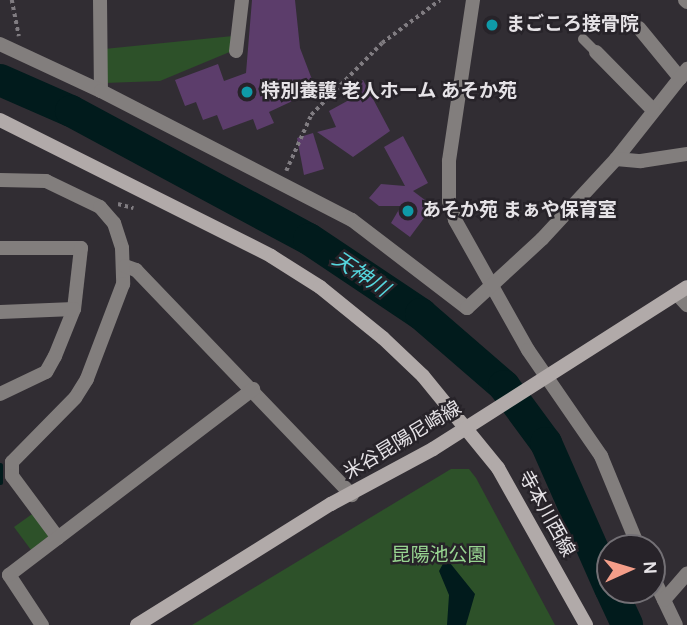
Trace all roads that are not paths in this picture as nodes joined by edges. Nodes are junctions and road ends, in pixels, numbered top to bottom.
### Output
1 (100, 0) edge
2 (242, 0) edge
3 (473, 0) edge
4 (639, 28) dead end
5 (583, 39) dead end
6 (0, 44) edge
7 (236, 51) dead end
8 (596, 52) joint
9 (683, 74) edge
10 (102, 90) junction
11 (653, 110) junction
12 (0, 120) edge
13 (687, 154) edge
14 (616, 159) junction
15 (0, 180) edge
16 (0, 248) edge
17 (125, 266) junction
18 (489, 282) junction
19 (684, 295) edge
20 (74, 309) junction
21 (0, 312) edge
22 (541, 379) junction
23 (253, 389) junction
24 (0, 394) edge
25 (464, 429) junction
26 (352, 495) junction
27 (633, 534) edge
28 (58, 538) junction
29 (687, 575) edge
30 (666, 598) edge
31 (666, 604) edge
32 (42, 625) edge
33 (137, 625) edge
34 (586, 625) edge
35 (676, 625) edge

1 - 10 street
2 - 7 street
3 - 18 street
4 - 9 street
5 - 8 lane
6 - 10 street
8 - 11 street
9 - 11 street
10 - 18 street
11 - 14 street
12 - 25 main road, 寺本川西線
13 - 14 street
14 - 18 street
15 - 17 street
16 - 20 street
17 - 23 street
17 - 28 street
18 - 22 street
19 - 22 main road, 米谷昆陽尼崎線
20 - 21 street
20 - 24 street
22 - 25 main road, 米谷昆陽尼崎線
22 - 27 street
23 - 26 street
23 - 28 street
25 - 26 main road, 米谷昆陽尼崎線
25 - 34 main road, 寺本川西線
26 - 33 main road, 米谷昆陽尼崎線
28 - 32 street
29 - 30 street
31 - 35 street

